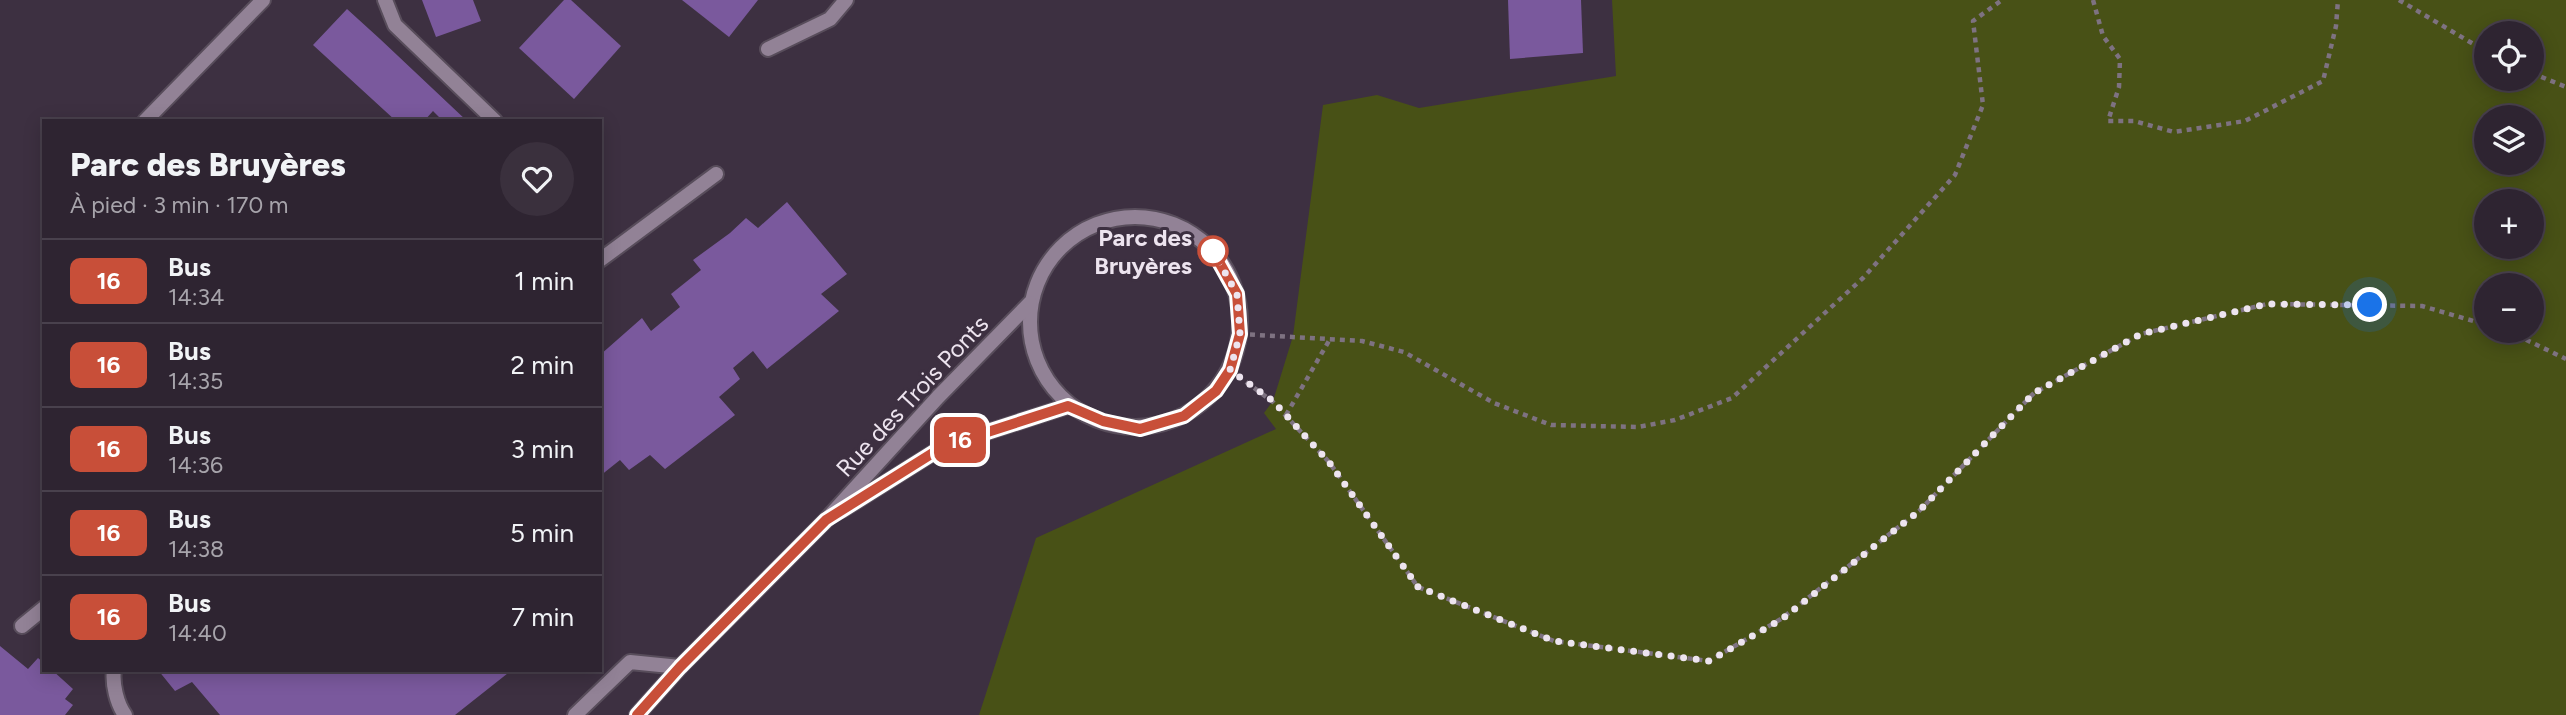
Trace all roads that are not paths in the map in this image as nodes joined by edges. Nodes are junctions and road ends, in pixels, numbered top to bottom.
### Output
1 (263, 0) edge
2 (385, 0) edge
3 (846, 0) edge
4 (768, 49) dead end
5 (147, 119) edge
6 (493, 119) edge
7 (716, 174) dead end
8 (602, 259) edge
9 (1030, 303) junction
10 (1068, 406) junction
11 (826, 520) junction
12 (42, 610) edge
13 (22, 626) dead end
14 (680, 667) junction
15 (114, 672) edge
16 (125, 715) edge
17 (575, 715) edge
18 (637, 715) edge

1 - 5 street
2 - 6 street
3 - 4 street
7 - 8 street
9 - 10 street, Rue des Trois Ponts
9 - 10 street, Rue des Trois Ponts
9 - 11 street, Rue des Trois Ponts
10 - 11 street, Rue des Trois Ponts
11 - 14 street, Rue des Trois Ponts
12 - 13 street
14 - 17 street
14 - 18 street, Rue des Trois Ponts
15 - 16 street

